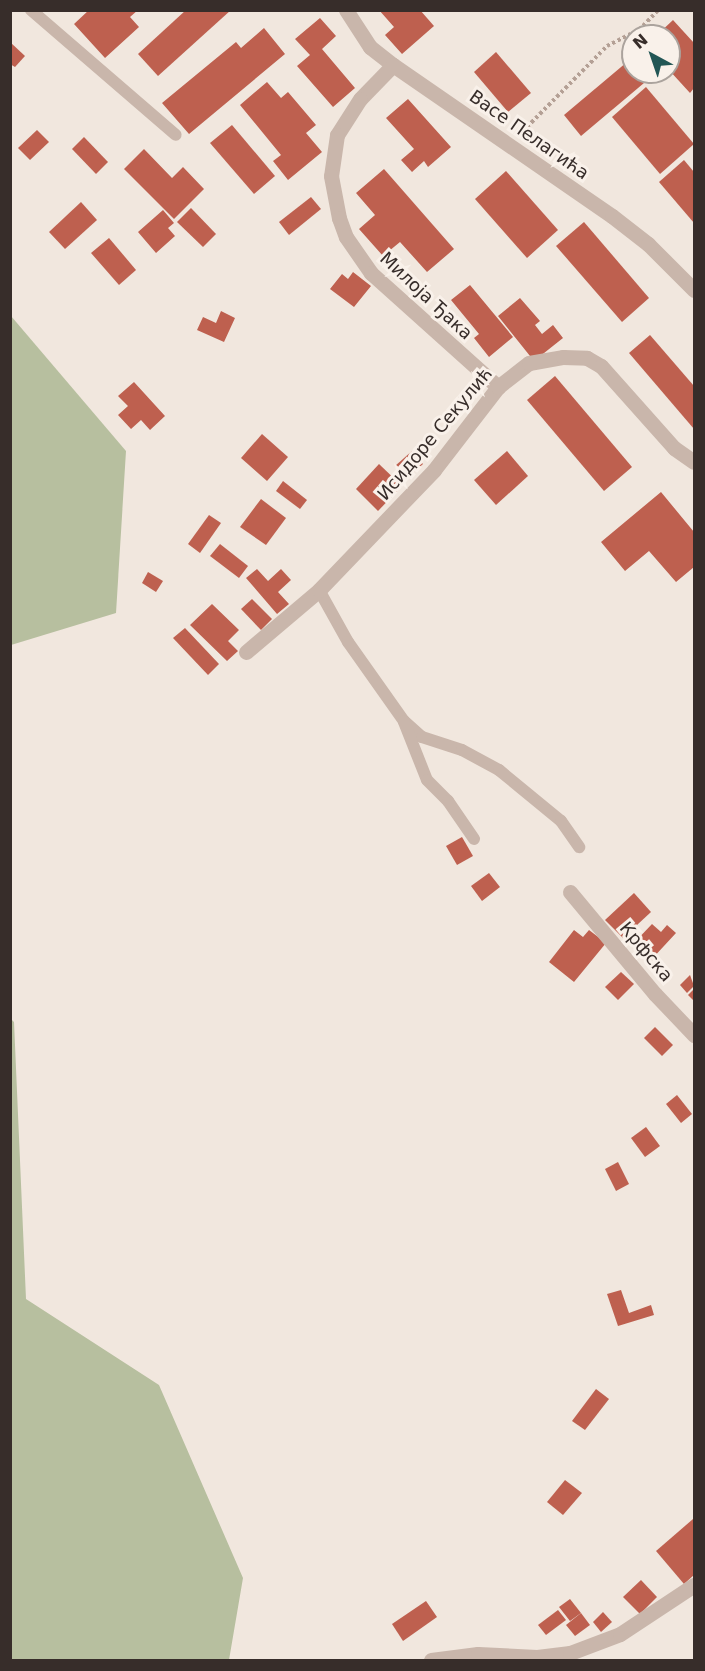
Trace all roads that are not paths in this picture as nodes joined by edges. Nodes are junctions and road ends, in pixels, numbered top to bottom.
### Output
1 (31, 10) edge
2 (346, 10) edge
3 (393, 65) junction
4 (176, 135) dead end
5 (694, 290) edge
6 (498, 387) junction
7 (694, 462) edge
8 (319, 590) junction
9 (246, 652) dead end
10 (404, 721) junction
11 (474, 839) dead end
12 (579, 847) dead end
13 (570, 892) dead end
14 (694, 1035) edge
15 (694, 1585) edge
16 (563, 1657) edge
17 (431, 1660) edge

1 - 4 lane
2 - 3 street, Васе Пелагића
3 - 5 street, Васе Пелагића
3 - 6 street, Милоја Ђака
6 - 7 street, Исидоре Секулић
6 - 8 street, Исидоре Секулић
8 - 9 street, Исидоре Секулић
8 - 10 lane
10 - 11 lane
10 - 12 lane
13 - 14 street, Крфска
15 - 16 street
16 - 17 street

